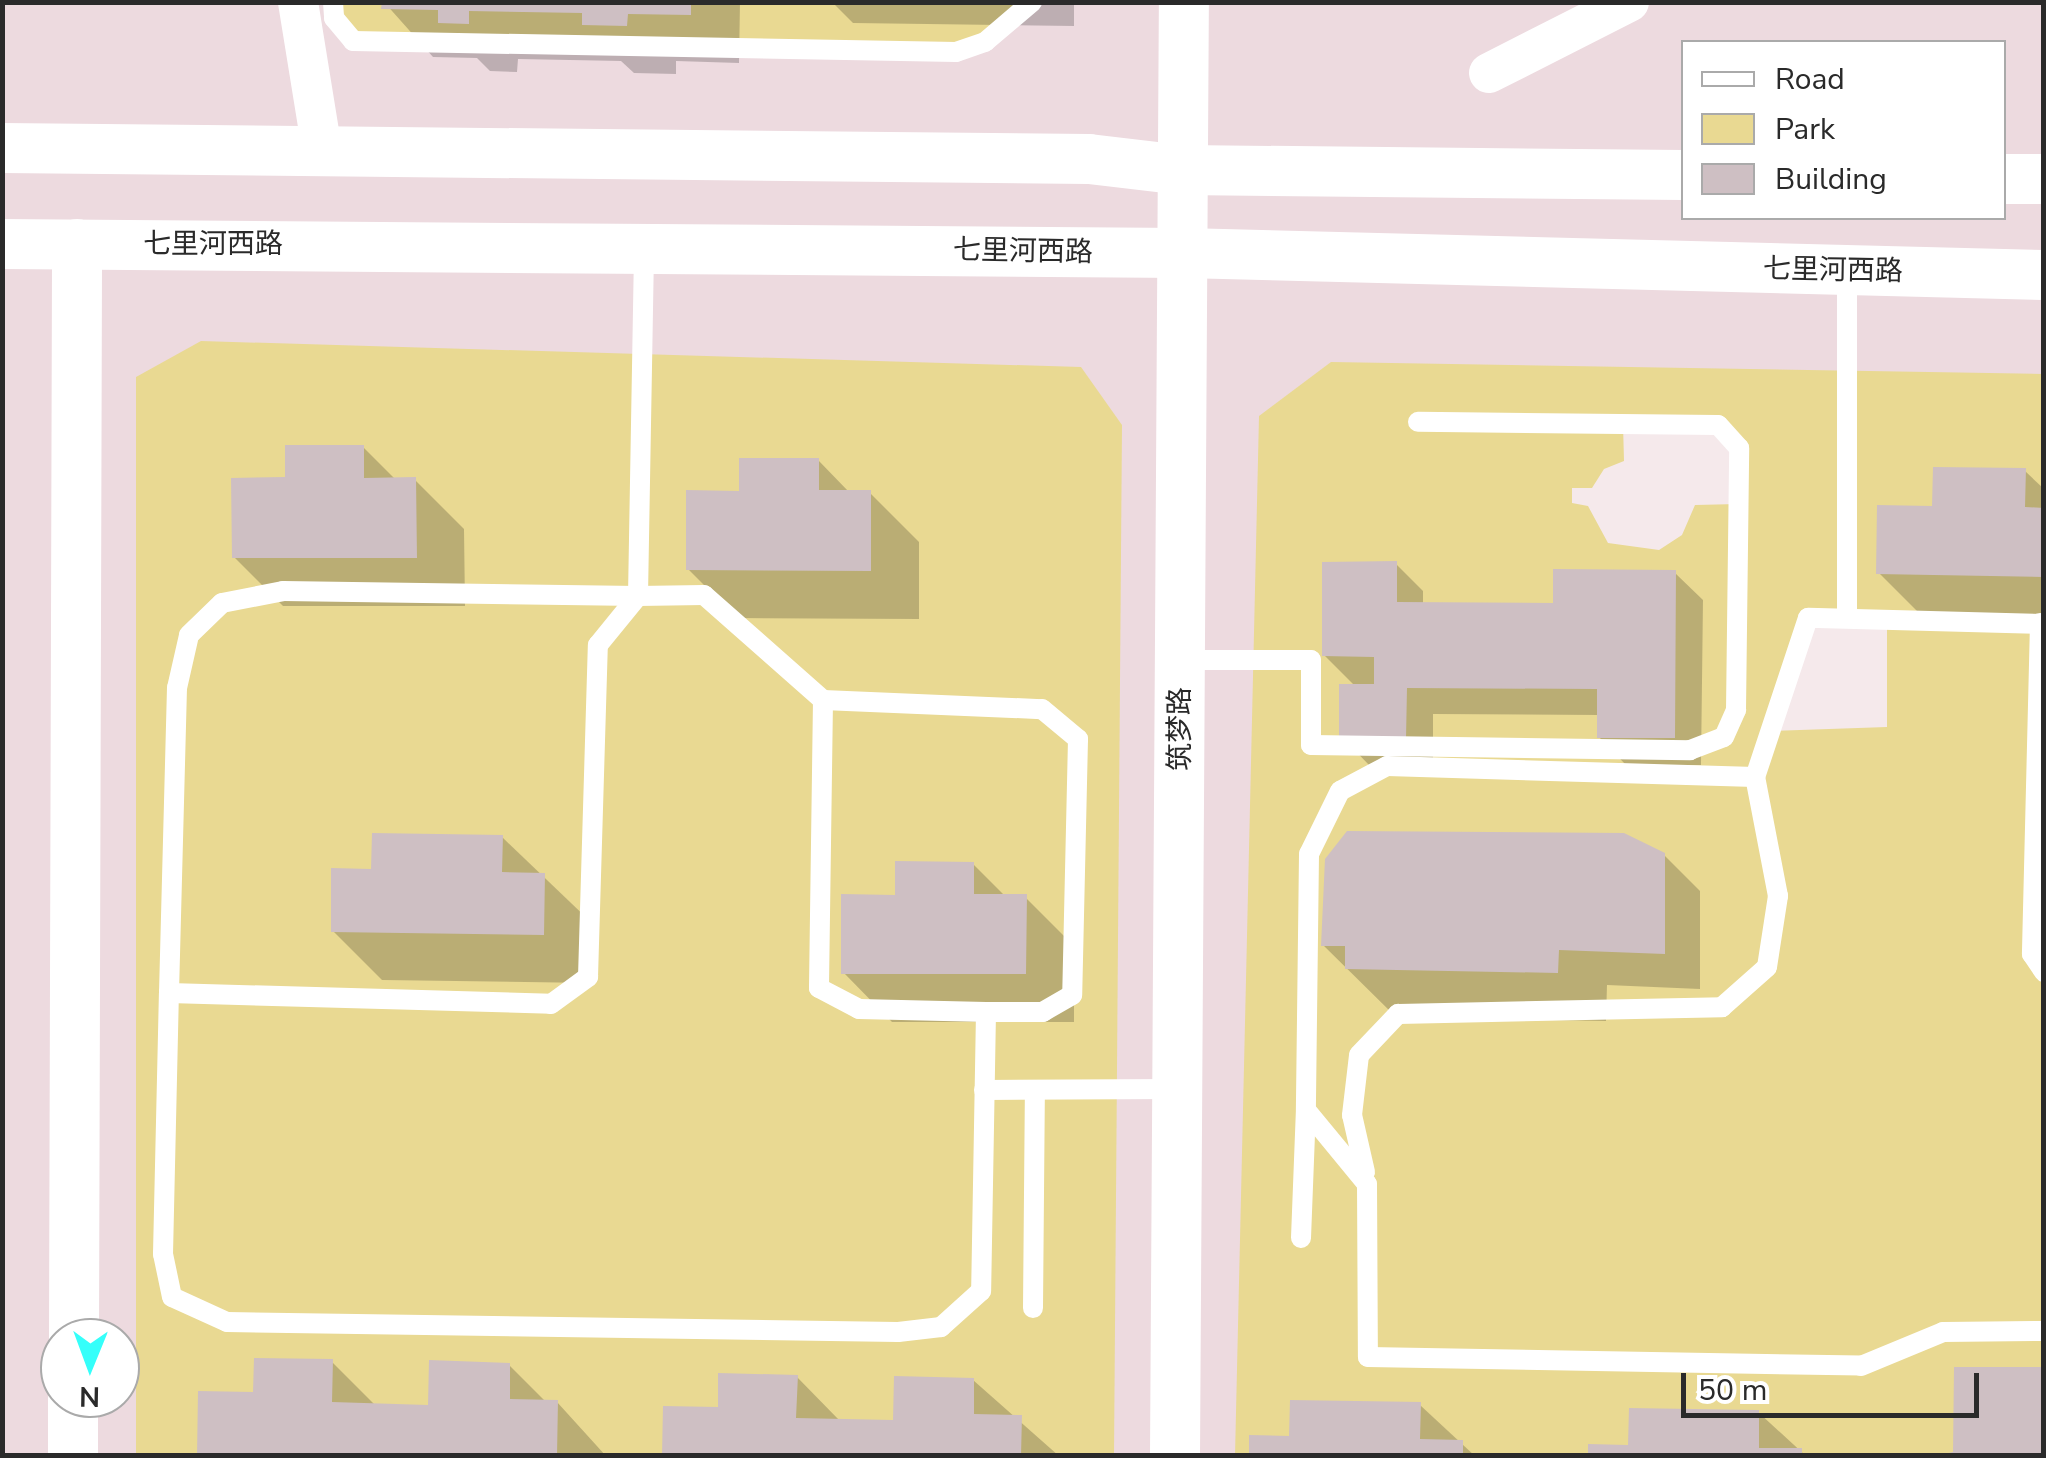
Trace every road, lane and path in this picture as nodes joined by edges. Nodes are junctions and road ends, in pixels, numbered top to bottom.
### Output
1 (298, 2) edge
2 (334, 2) edge
3 (1032, 2) edge
4 (1184, 2) edge
5 (1629, 2) edge
6 (1489, 74) dead end
7 (2, 148) edge
8 (322, 151) junction
9 (1182, 170) junction
10 (1681, 175) edge
11 (2006, 179) edge
12 (2044, 179) edge
13 (2, 244) edge
14 (77, 244) junction
15 (644, 246) junction
16 (1184, 253) junction
17 (1847, 270) junction
18 (2044, 275) edge
19 (1418, 422) dead end
20 (638, 596) junction
21 (1847, 618) junction
22 (2042, 624) edge
23 (1181, 660) junction
24 (823, 700) junction
25 (1755, 777) junction
26 (2044, 972) edge
27 (169, 993) junction
28 (986, 1012) junction
29 (984, 1090) junction
30 (1035, 1090) junction
31 (1178, 1090) junction
32 (1306, 1110) junction
33 (1367, 1184) junction
34 (1300, 1238) dead end
35 (1033, 1308) dead end
36 (74, 1318) edge
37 (2044, 1331) edge
38 (74, 1418) edge
39 (73, 1456) edge
40 (1175, 1456) edge

1 - 8 street
2 - 3 lane
4 - 9 street, 筑梦路
5 - 6 street
7 - 8 street
8 - 9 street
9 - 10 street
9 - 16 street, 筑梦路
11 - 12 street
13 - 14 street, 七里河西路
14 - 15 street, 七里河西路
14 - 36 street
15 - 16 street, 七里河西路
15 - 20 lane
16 - 17 street, 七里河西路
16 - 23 street, 筑梦路
17 - 18 street, 七里河西路
17 - 21 lane
19 - 23 lane
20 - 24 lane
20 - 27 lane
20 - 27 lane
21 - 22 lane
21 - 25 lane
22 - 26 lane
23 - 31 street, 筑梦路
24 - 28 lane
24 - 28 lane
25 - 32 lane
25 - 33 lane
27 - 29 lane
28 - 29 lane
29 - 30 lane
30 - 31 lane
30 - 35 lane
31 - 40 street, 筑梦路
32 - 33 lane
32 - 34 lane
33 - 37 lane
38 - 39 street

